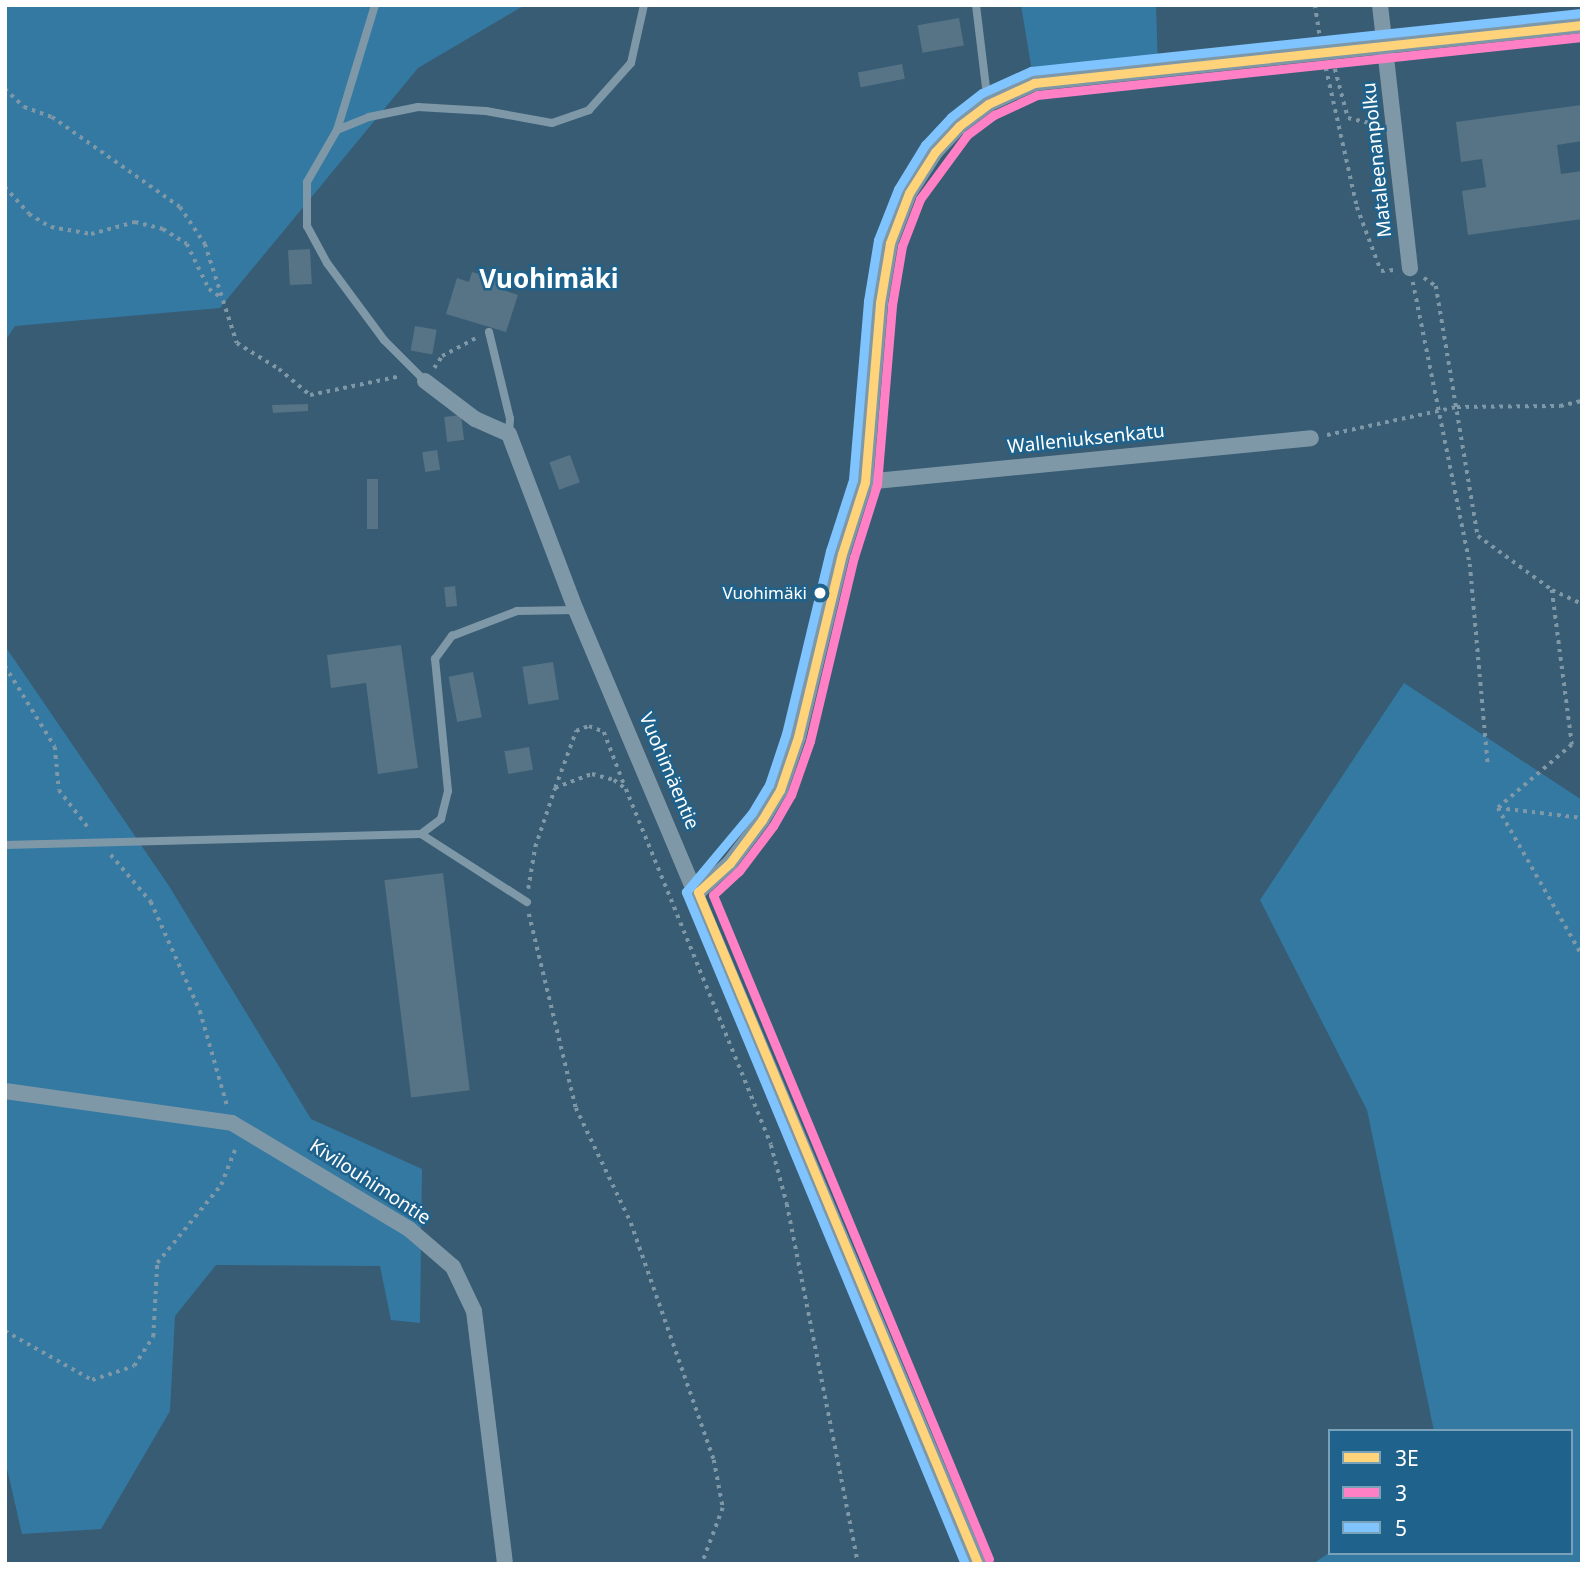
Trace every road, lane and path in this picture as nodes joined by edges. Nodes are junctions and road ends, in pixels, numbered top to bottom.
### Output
1 (375, 5) edge
2 (644, 5) edge
3 (976, 5) edge
4 (1315, 5) edge
5 (1380, 5) edge
6 (1582, 25) edge
7 (1386, 47) junction
8 (1325, 50) junction
9 (5, 89) edge
10 (988, 104) junction
11 (1348, 117) dead end
12 (337, 130) junction
13 (5, 187) edge
14 (1410, 268) junction
15 (219, 297) junction
16 (489, 332) joint
17 (421, 377) junction
18 (1582, 401) edge
19 (1457, 407) junction
20 (1439, 411) junction
21 (509, 434) junction
22 (1311, 438) joint
23 (865, 482) junction
24 (1552, 590) junction
25 (1582, 604) edge
26 (576, 610) junction
27 (5, 666) edge
28 (1488, 767) dead end
29 (555, 788) junction
30 (626, 789) junction
31 (1498, 808) junction
32 (1582, 818) edge
33 (421, 834) junction
34 (98, 840) junction
35 (5, 845) edge
36 (698, 892) junction
37 (527, 902) junction
38 (1582, 955) edge
39 (5, 1091) edge
40 (232, 1123) junction
41 (5, 1331) edge
42 (505, 1564) edge
43 (702, 1564) edge
44 (858, 1564) edge
45 (978, 1564) edge

1 - 12 lane
2 - 12 lane
3 - 10 lane
4 - 8 path
5 - 7 street, Mataleenanpolku
6 - 7 street
7 - 8 street
7 - 14 street, Mataleenanpolku
8 - 10 street
8 - 11 path
8 - 14 path
9 - 15 path
10 - 23 street
12 - 17 lane
13 - 15 path
14 - 19 path
14 - 20 path
15 - 17 path
16 - 17 path
16 - 21 lane
17 - 21 street
18 - 19 path
19 - 20 path
19 - 24 path
20 - 22 path
20 - 28 path
21 - 26 street, Vuohimäentie
22 - 23 street, Walleniuksenkatu
23 - 36 street
24 - 25 path
24 - 31 path
26 - 33 lane
26 - 36 street, Vuohimäentie
27 - 34 path
29 - 30 path
29 - 30 path
29 - 37 path
30 - 44 path
31 - 32 path
31 - 38 path
33 - 34 lane
33 - 37 lane
34 - 35 lane
34 - 40 path
36 - 45 street, Vuohimäentie
37 - 43 path
39 - 40 street, Kivilouhimontie
40 - 41 path
40 - 42 street, Kivilouhimontie

